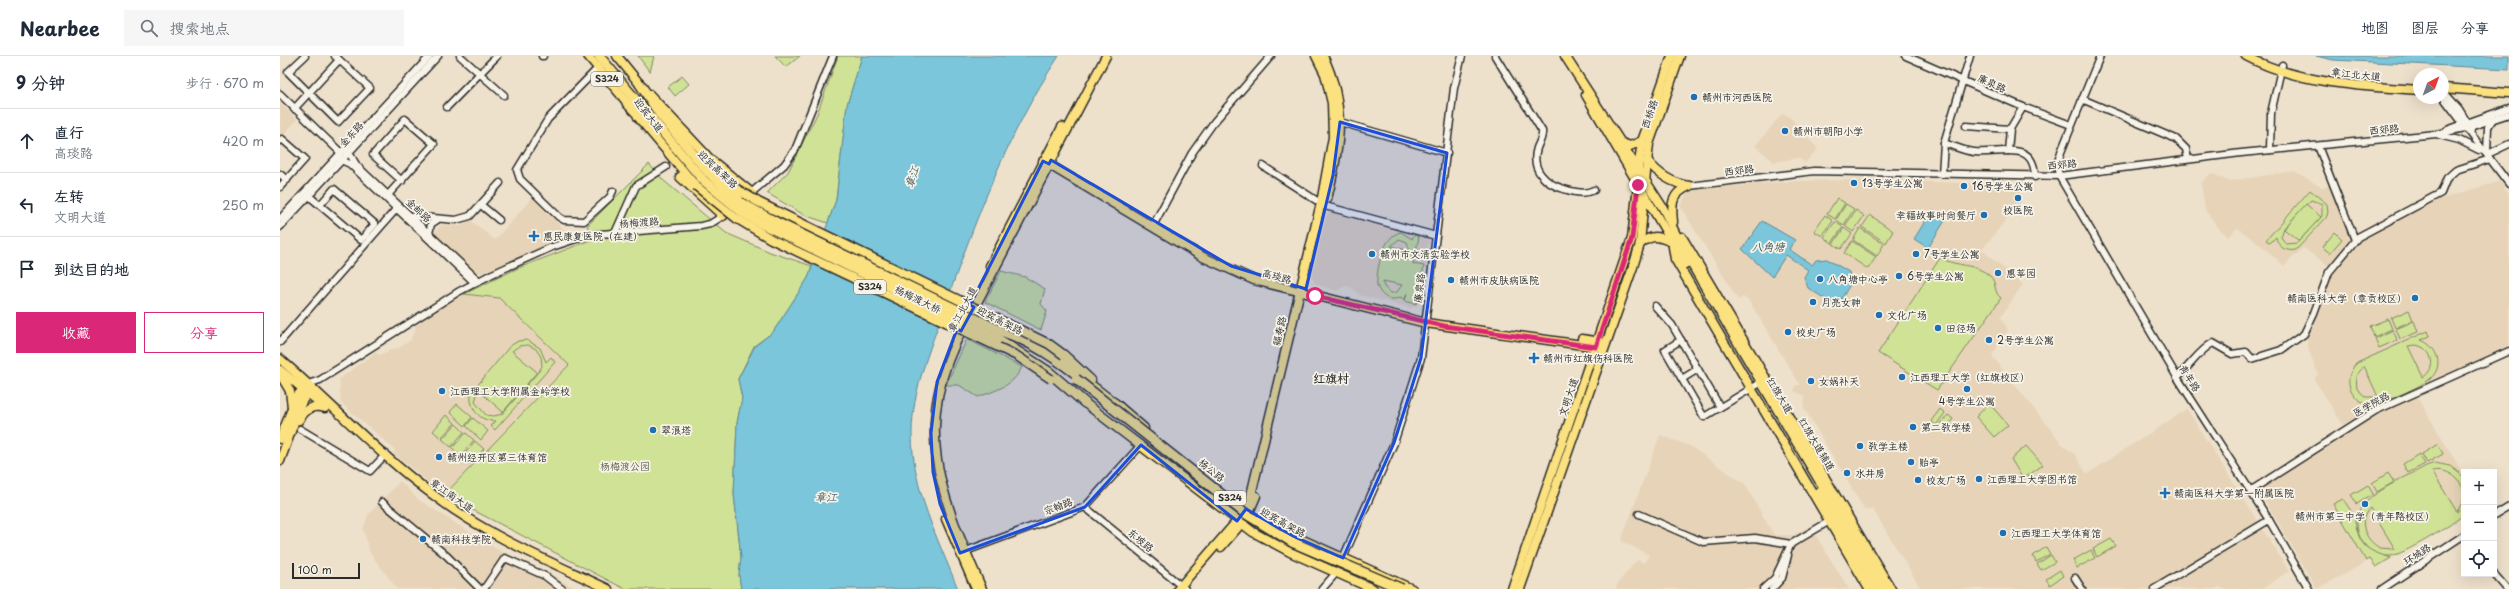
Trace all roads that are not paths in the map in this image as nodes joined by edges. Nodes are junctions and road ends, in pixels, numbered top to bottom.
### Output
1 (305, 56) edge
2 (430, 56) edge
3 (438, 56) edge
4 (460, 56) edge
5 (496, 56) edge
6 (588, 56) edge
7 (599, 56) edge
8 (605, 56) edge
9 (617, 56) edge
10 (833, 56) edge
11 (1100, 56) edge
12 (1106, 56) edge
13 (1271, 56) edge
14 (1316, 56) edge
15 (1323, 56) edge
16 (1462, 56) edge
17 (1495, 56) edge
18 (1565, 56) edge
19 (1672, 56) edge
20 (1680, 56) edge
21 (1906, 56) edge
22 (1970, 56) edge
23 (2100, 56) edge
24 (2246, 56) edge
25 (2258, 56) edge
26 (337, 58) edge
27 (598, 68) junction
28 (2281, 68) junction
29 (480, 73) junction
30 (1577, 76) junction
31 (1962, 81) junction
32 (640, 84) junction
33 (2413, 85) edge
34 (2413, 89) edge
35 (2449, 92) edge
36 (2449, 92) edge
37 (309, 93) junction
38 (2509, 93) edge
39 (280, 94) edge
40 (504, 96) dead end
41 (2509, 97) edge
42 (2082, 99) junction
43 (2449, 101) edge
44 (2449, 102) edge
45 (627, 103) junction
46 (447, 107) dead end
47 (2023, 107) junction
48 (2509, 108) edge
49 (294, 109) junction
50 (2509, 114) edge
51 (2493, 119) junction
52 (1340, 122) junction
53 (2071, 125) junction
54 (2466, 125) junction
55 (1966, 126) dead end
56 (2010, 129) junction
57 (666, 134) junction
58 (2436, 134) junction
59 (280, 141) edge
60 (1642, 141) junction
61 (1620, 142) junction
62 (1944, 144) junction
63 (2509, 144) edge
64 (2318, 146) junction
65 (662, 148) junction
66 (2270, 150) junction
67 (348, 151) junction
68 (2008, 151) junction
69 (340, 152) junction
70 (1447, 153) junction
71 (2487, 154) junction
72 (2188, 159) junction
73 (341, 160) junction
74 (1647, 160) junction
75 (1047, 161) junction
76 (1263, 166) dead end
77 (666, 167) dead end
78 (1638, 170) junction
79 (280, 174) edge
80 (1942, 174) junction
81 (2059, 176) junction
82 (704, 177) junction
83 (2035, 177) junction
84 (287, 180) junction
85 (402, 181) junction
86 (1645, 181) junction
87 (500, 183) dead end
88 (2509, 184) edge
89 (1638, 185) junction
90 (1689, 186) junction
91 (280, 187) edge
92 (1594, 190) dead end
93 (613, 191) dead end
94 (752, 193) junction
95 (388, 195) junction
96 (309, 196) junction
97 (1644, 196) junction
98 (320, 205) junction
99 (481, 205) junction
100 (1323, 205) junction
101 (397, 207) junction
102 (745, 210) junction
103 (410, 216) junction
104 (723, 216) junction
105 (280, 219) edge
106 (437, 220) junction
107 (499, 220) dead end
108 (1155, 222) junction
109 (280, 227) edge
110 (1674, 228) junction
111 (429, 234) junction
112 (615, 234) junction
113 (1436, 236) junction
114 (2355, 240) junction
115 (1672, 242) junction
116 (1640, 244) junction
117 (477, 282) junction
118 (1302, 291) junction
119 (1655, 306) dead end
120 (971, 309) junction
121 (1426, 320) junction
122 (1000, 335) junction
123 (1681, 340) junction
124 (280, 342) edge
125 (1601, 345) junction
126 (2509, 351) edge
127 (280, 359) edge
128 (1056, 365) junction
129 (1698, 369) junction
130 (280, 370) edge
131 (280, 374) edge
132 (2177, 378) junction
133 (1682, 379) junction
134 (1074, 382) junction
135 (1754, 387) junction
136 (308, 388) junction
137 (1085, 403) joint
138 (1119, 406) junction
139 (292, 408) junction
140 (325, 408) junction
141 (1720, 408) junction
142 (300, 429) dead end
143 (292, 433) junction
144 (280, 439) edge
145 (1141, 445) junction
146 (384, 456) junction
147 (280, 461) edge
148 (2250, 491) junction
149 (382, 502) dead end
150 (1085, 506) junction
151 (2509, 507) edge
152 (1248, 511) junction
153 (454, 513) junction
154 (1639, 514) dead end
155 (2497, 514) edge
156 (1832, 519) junction
157 (2269, 520) junction
158 (1239, 523) junction
159 (2461, 538) edge
160 (1791, 544) junction
161 (963, 552) junction
162 (1343, 558) junction
163 (1336, 573) junction
164 (2497, 577) edge
165 (2076, 578) dead end
166 (1182, 588) edge
167 (480, 589) edge
168 (484, 589) edge
169 (562, 589) edge
170 (598, 589) edge
171 (608, 589) edge
172 (976, 589) edge
173 (982, 589) edge
174 (1322, 589) edge
175 (1373, 589) edge
176 (1388, 589) edge
177 (1402, 589) edge
178 (1412, 589) edge
179 (1512, 589) edge
180 (1520, 589) edge
181 (1763, 589) edge
182 (1772, 589) edge
183 (1869, 589) edge
184 (1877, 589) edge
185 (1883, 589) edge
186 (1891, 589) edge
187 (2082, 589) edge
188 (2154, 589) edge
189 (2309, 589) edge
190 (2382, 589) edge
191 (2507, 589) edge

1 - 37 street
2 - 69 street, 金东路
3 - 67 street, 金东路
4 - 29 street
5 - 29 street
6 - 27 main road, 迎宾大道 / S324
7 - 57 highway, 迎宾高架路
8 - 57 highway, 迎宾高架路
9 - 32 main road, 迎宾大道 / S324
10 - 94 street, 杨梅渡路
11 - 75 main road, 章江北大道
12 - 75 main road, 章江北大道
13 - 108 street
14 - 100 main road, 福寿路
15 - 52 main road, 福寿路
16 - 70 street, 廉泉路
17 - 92 street
18 - 30 main road
19 - 60 main road, 西桥路
20 - 74 main road, 西桥路
21 - 31 street, 廉泉路
22 - 31 street
23 - 42 street
24 - 28 main road, 章江北大道
25 - 28 main road, 章江北大道
26 - 37 street
26 - 37 street
27 - 45 main road, 迎宾大道 / S324
27 - 93 street
28 - 33 main road, 章江北大道
28 - 34 main road, 章江北大道
28 - 66 street
29 - 40 street
29 - 46 street
30 - 61 main road, 红旗大道
30 - 89 main road, 红旗大道
31 - 47 street, 廉泉路
31 - 62 street
32 - 82 highway
32 - 94 main road, 迎宾大道
35 - 38 main road
36 - 41 main road
37 - 49 street
39 - 49 street
42 - 53 street
42 - 72 street
43 - 54 street
44 - 54 street
45 - 65 main road, 迎宾大道 / S324
45 - 82 highway
47 - 53 street, 廉泉路
47 - 56 street
48 - 54 street, 西郊路
49 - 69 street
50 - 51 street, 西郊路
51 - 54 street, 西郊路
51 - 71 street
52 - 70 street
52 - 100 main road, 福寿路
53 - 81 street
54 - 58 street, 西郊路
54 - 71 street
54 - 71 street
55 - 56 street
56 - 68 street
57 - 82 highway, 迎宾高架路
58 - 64 street, 西郊路
58 - 71 street
59 - 84 street
60 - 61 main road
60 - 78 main road, 西桥路
61 - 78 main road, 红旗大道
62 - 68 street
62 - 80 street
63 - 71 street
64 - 66 street, 西郊路
64 - 114 street
65 - 82 main road, 迎宾大道 / S324
65 - 104 main road
66 - 72 street, 西郊路
67 - 73 street, 金东路
67 - 95 street, 金邮路
68 - 83 street
69 - 105 street, 金东路
70 - 113 street, 廉泉路
71 - 88 street
71 - 114 street
72 - 81 street, 西郊路
73 - 96 street, 金东路
73 - 101 street, 金邮路
74 - 86 main road, 西桥路
74 - 90 main road
75 - 108 main road, 高琰路
75 - 118 main road, 高琰路
75 - 120 main road, 章江北大道
76 - 100 street
77 - 112 street
78 - 86 main road, 红旗大道
78 - 89 main road, 西桥路
79 - 84 street
80 - 83 street, 西郊路
80 - 90 street, 西郊路
81 - 83 street, 西郊路
81 - 132 street, 青年路
82 - 102 highway, bridge
82 - 102 highway, bridge
82 - 128 main road, 杨梅渡大桥 / S324, bridge
82 - 128 main road, 杨梅渡大桥 / S324, bridge
84 - 91 street
85 - 85 street
85 - 95 street
86 - 97 main road, 西桥路
86 - 110 main road, 红旗大道
87 - 99 street
89 - 97 main road, 红旗大道
89 - 125 main road, 文明大道
90 - 110 main road
94 - 104 street, 杨梅渡路
95 - 101 street, 金邮路
96 - 98 street
96 - 109 street, 金东路
97 - 115 main road, 红旗大道
97 - 116 main road, 文明大道
98 - 98 street
99 - 106 street
99 - 107 street
100 - 113 street
100 - 118 main road, 福寿路
101 - 103 street, 金邮路
101 - 117 street, 金邮路
101 - 124 street
102 - 122 highway, 迎宾高架路, bridge
103 - 106 street
103 - 111 street, 金邮路
104 - 112 street, 杨梅渡路
106 - 111 street
108 - 118 main road, 高琰路
110 - 185 main road, 红旗大道
110 - 186 main road, 红旗大道辅道
111 - 117 street, 金邮路
112 - 117 street, 杨梅渡路
113 - 121 street, 廉泉路
114 - 132 street
115 - 116 main road
115 - 135 main road, 红旗大道
116 - 125 main road, 文明大道
117 - 136 street, 杨梅渡路
118 - 121 main road, 高琰路
118 - 152 main road, 福寿路
119 - 123 street
120 - 128 main road, bridge
120 - 161 main road, 章江北大道
121 - 125 main road, 高琰路
121 - 162 street, 廉泉路
122 - 128 highway
122 - 128 highway
123 - 129 street
123 - 133 street
125 - 179 main road, 文明大道
125 - 180 main road, 文明大道
126 - 148 street, 医学院路
127 - 136 main road
128 - 134 highway, 迎宾高架路
128 - 137 highway
128 - 138 highway
128 - 138 main road, 杨公路 / S324
129 - 133 street
129 - 141 street
130 - 136 main road
131 - 139 main road
132 - 148 street, 青年路
133 - 141 street
134 - 176 highway, 迎宾高架路
134 - 177 highway, 迎宾高架路, bridge
135 - 141 street
135 - 156 main road, 红旗大道
136 - 139 main road
136 - 140 main road, 章江南大道
136 - 143 main road
136 - 146 main road, 章江南大道
137 - 145 main road, S324
138 - 152 main road, 杨公路 / S324
139 - 144 main road
140 - 143 main road
140 - 146 main road, 章江南大道
142 - 146 street
143 - 147 main road
145 - 150 street, 宗翰路
145 - 158 main road, S324
146 - 153 main road, 章江南大道
148 - 157 street, 青年路
149 - 167 street
150 - 161 street, 宗翰路
150 - 166 street, 东坡路
151 - 155 street
152 - 158 main road, 福寿路
152 - 162 main road, 杨公路 / S324
153 - 170 main road, 章江南大道
153 - 171 main road, 章江南大道
154 - 160 street
156 - 160 street
156 - 183 main road
156 - 184 main road, 红旗大道
157 - 188 street
157 - 189 street, 青年路
158 - 163 main road, S324
158 - 166 main road, 福寿路
159 - 190 street, 环城路
160 - 181 street
160 - 182 street
161 - 172 main road, 章江北大道
161 - 173 main road, 章江北大道
162 - 178 main road, 杨公路 / S324
163 - 174 street
163 - 175 main road, S324
164 - 191 street
165 - 187 street
168 - 169 street

